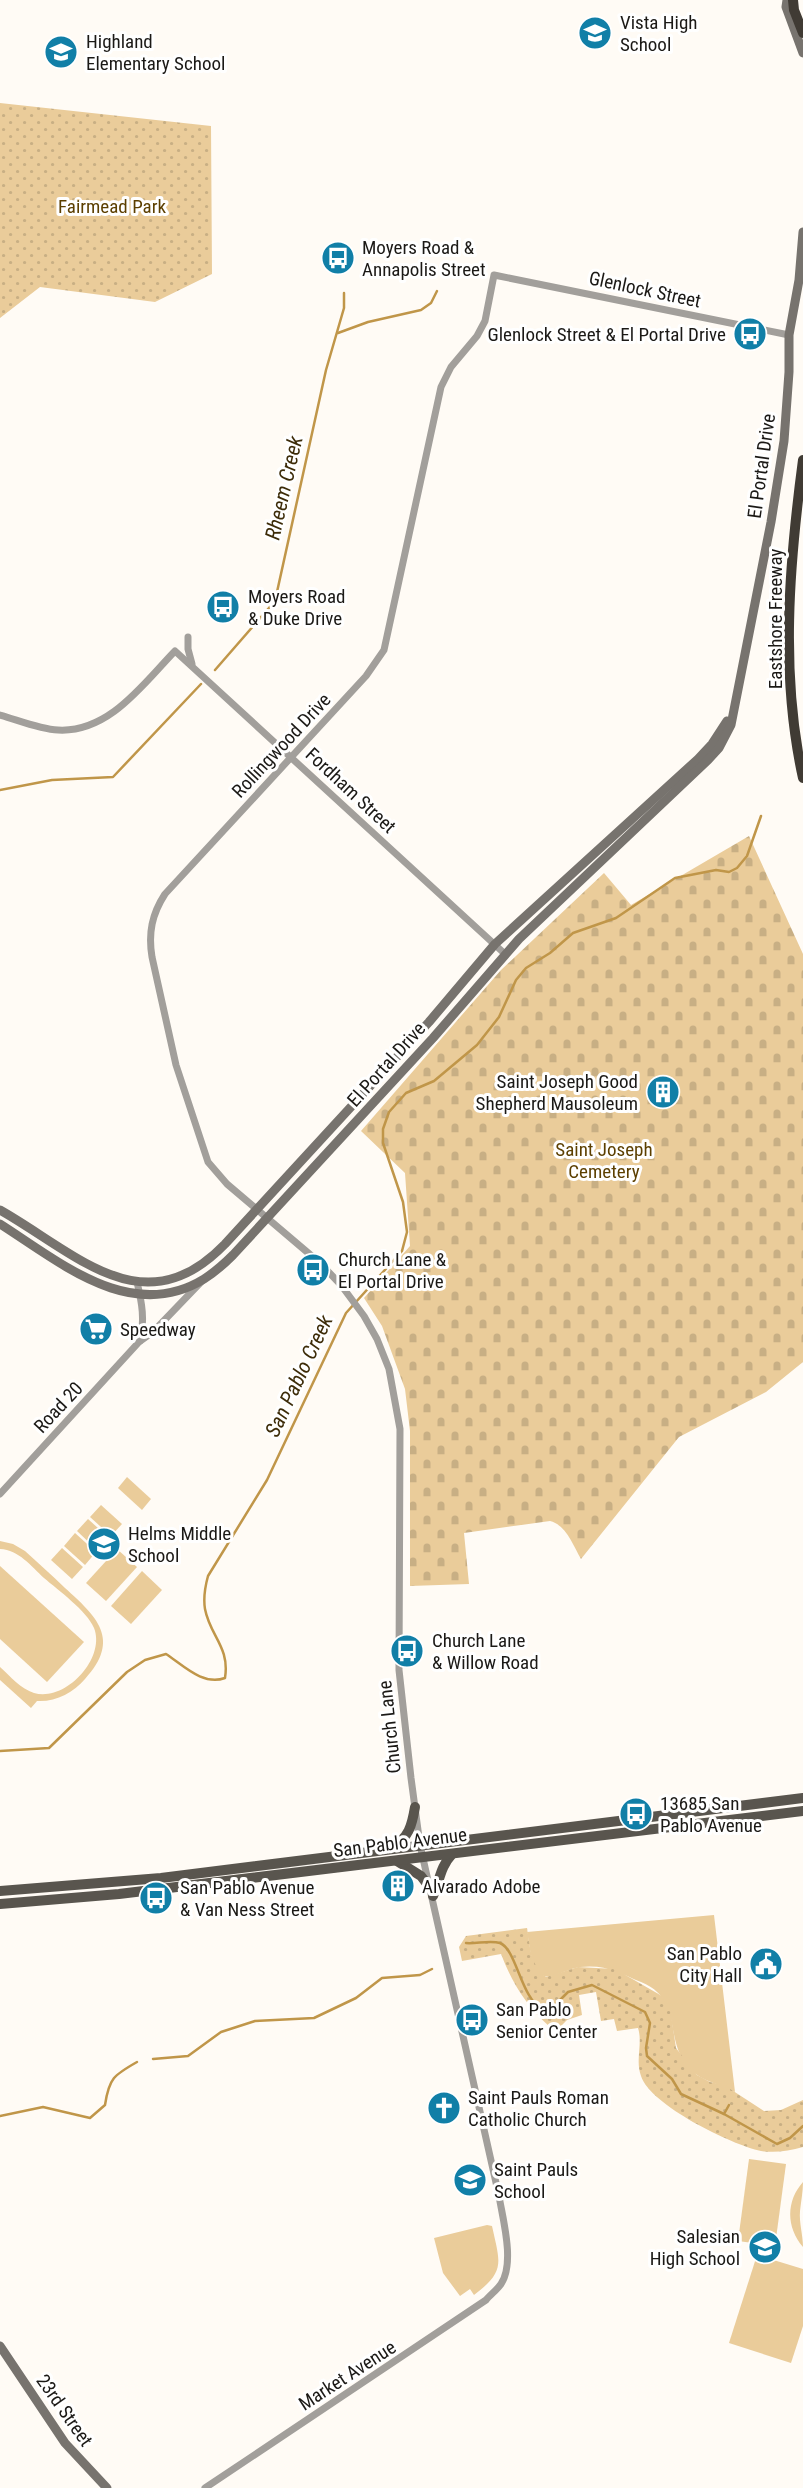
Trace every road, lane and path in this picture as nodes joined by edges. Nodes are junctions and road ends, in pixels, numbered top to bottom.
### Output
1 (787, 0) edge
2 (793, 0) edge
3 (803, 33) edge
4 (803, 53) edge
5 (803, 232) edge
6 (494, 275) joint
7 (789, 335) junction
8 (803, 460) edge
9 (188, 637) dead end
10 (194, 668) junction
11 (734, 703) junction
12 (0, 715) edge
13 (292, 757) junction
14 (803, 778) edge
15 (495, 944) junction
16 (505, 954) junction
17 (0, 1210) edge
18 (256, 1210) junction
19 (267, 1219) junction
20 (0, 1224) edge
21 (203, 1280) junction
22 (137, 1282) junction
23 (140, 1295) junction
24 (139, 1342) junction
25 (0, 1494) edge
26 (803, 1798) edge
27 (415, 1807) junction
28 (803, 1811) edge
29 (570, 1827) junction
30 (420, 1844) junction
31 (529, 1844) junction
32 (389, 1849) junction
33 (452, 1854) junction
34 (343, 1855) junction
35 (423, 1857) junction
36 (396, 1861) junction
37 (299, 1872) junction
38 (86, 1884) junction
39 (0, 1891) edge
40 (432, 1893) junction
41 (56, 1899) junction
42 (0, 1904) edge
43 (502, 2282) joint
44 (0, 2346) edge
45 (107, 2488) edge
46 (205, 2488) edge

1 - 4 main road
2 - 3 highway
5 - 7 main road, El Portal Drive
6 - 7 street, Glenlock Street
6 - 13 street, Rollingwood Drive
7 - 11 main road, El Portal Drive
8 - 14 highway, Eastshore Freeway
9 - 10 street
10 - 12 street, Fordham Street
10 - 13 street, Fordham Street
11 - 15 main road, El Portal Drive
11 - 16 main road, El Portal Drive
13 - 15 street, Fordham Street
13 - 18 street, Rollingwood Drive
15 - 16 street, Fordham Street
15 - 18 main road, El Portal Drive
16 - 19 main road, El Portal Drive
17 - 22 main road, El Portal Drive
18 - 19 street, Church Lane
18 - 22 main road, El Portal Drive
19 - 21 main road, El Portal Drive
19 - 27 street, Church Lane
20 - 23 main road, El Portal Drive
21 - 23 main road, El Portal Drive
21 - 24 street, Road 20
22 - 23 street
23 - 24 street
24 - 25 street, Road 20
26 - 29 main road, San Pablo Avenue
27 - 30 street, Church Lane
27 - 32 main road
28 - 31 main road, San Pablo Avenue
29 - 30 main road, San Pablo Avenue
29 - 31 main road
30 - 32 main road, San Pablo Avenue
30 - 35 street, Church Lane
31 - 33 main road, San Pablo Avenue
32 - 34 main road, San Pablo Avenue
33 - 35 main road, San Pablo Avenue
33 - 40 main road
34 - 37 main road
34 - 38 main road, San Pablo Avenue
35 - 36 main road, San Pablo Avenue
35 - 40 street, Church Lane
36 - 37 main road, San Pablo Avenue
36 - 40 main road
37 - 41 main road, San Pablo Avenue
38 - 39 main road, San Pablo Avenue
38 - 41 main road
40 - 43 street, Church Lane
41 - 42 main road, San Pablo Avenue
43 - 46 street, Market Avenue
44 - 45 main road, 23rd Street

